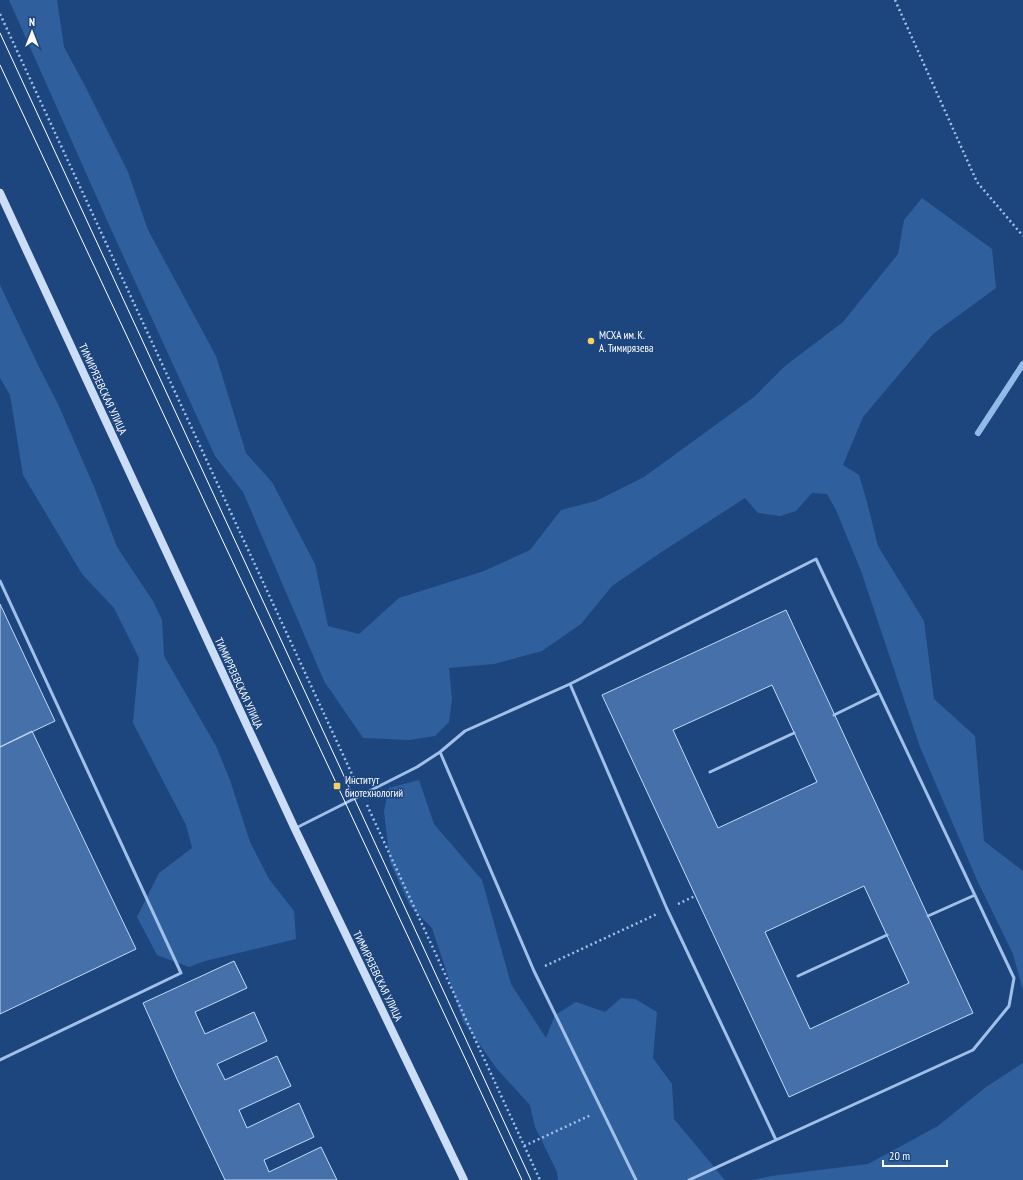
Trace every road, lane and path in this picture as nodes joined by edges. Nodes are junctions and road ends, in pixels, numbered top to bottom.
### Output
1 (896, 0) edge
2 (0, 14) edge
3 (0, 193) edge
4 (1023, 236) edge
5 (0, 581) edge
6 (570, 684) junction
7 (879, 693) junction
8 (834, 715) dead end
9 (794, 733) dead end
10 (440, 752) junction
11 (710, 772) dead end
12 (362, 795) junction
13 (295, 829) junction
14 (975, 895) junction
15 (696, 896) dead end
16 (667, 909) junction
17 (928, 916) dead end
18 (887, 935) dead end
19 (534, 971) junction
20 (798, 976) dead end
21 (0, 1060) edge
22 (602, 1110) junction
23 (776, 1140) junction
24 (524, 1146) junction
25 (464, 1180) edge
26 (540, 1180) edge
27 (636, 1180) edge
28 (689, 1180) edge

1 - 4 path
2 - 12 path
3 - 13 main road, ТИМИРЯЗЕВСКАЯ УЛИЦА
5 - 21 lane
6 - 7 lane
6 - 10 lane
6 - 16 lane
7 - 8 lane
7 - 14 lane
9 - 11 lane
10 - 12 lane
10 - 19 lane
12 - 13 lane
12 - 24 path
13 - 25 main road, ТИМИРЯЗЕВСКАЯ УЛИЦА
14 - 17 lane
14 - 23 lane
15 - 16 path
16 - 19 path
16 - 23 lane
18 - 20 lane
19 - 22 lane
22 - 24 path
22 - 27 lane
23 - 28 lane
24 - 26 path

